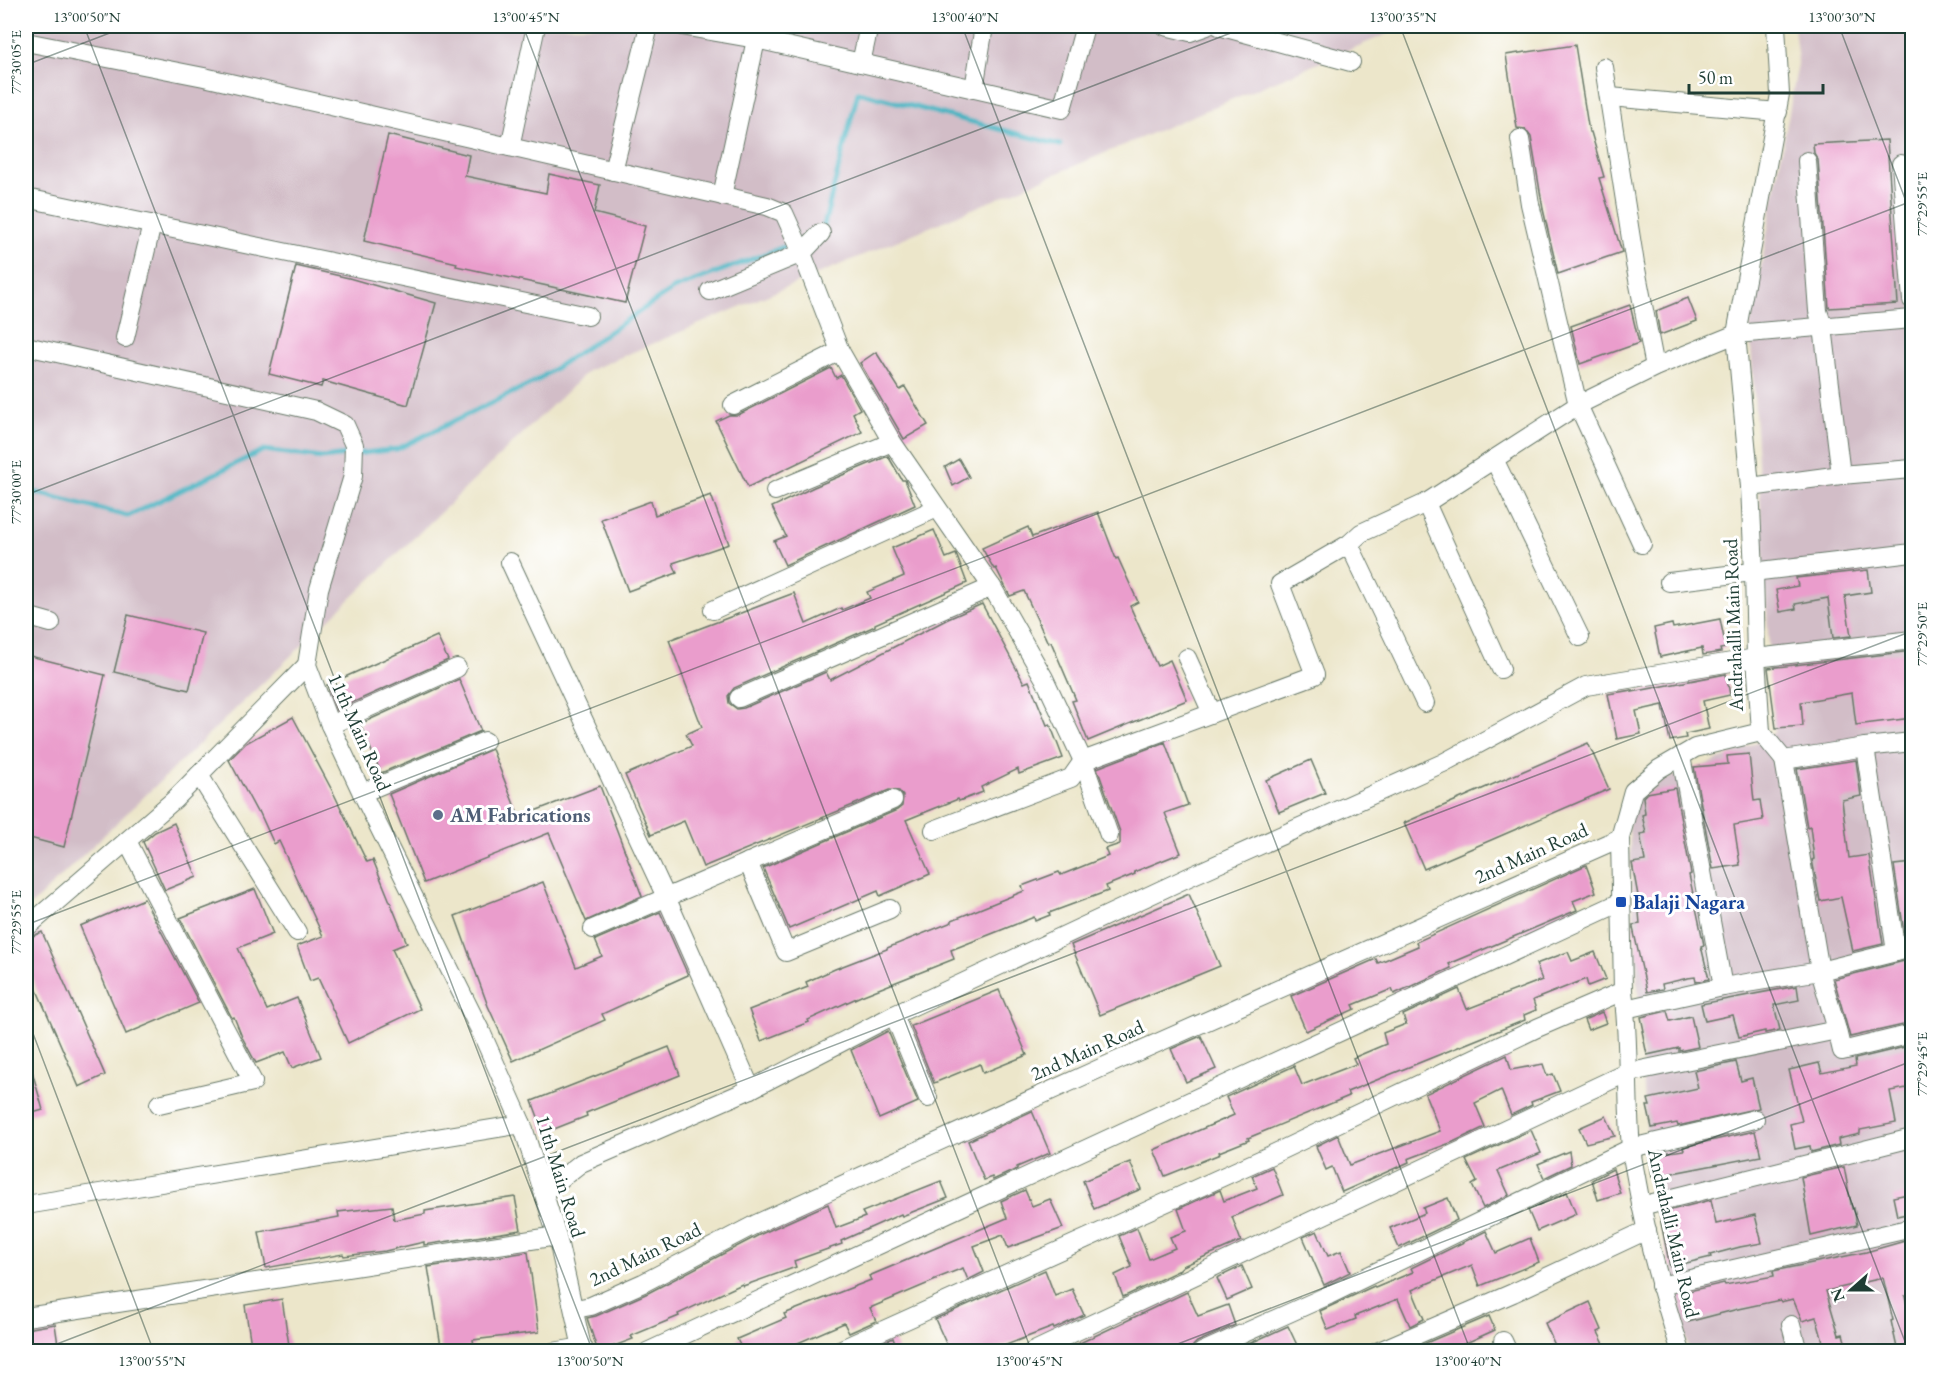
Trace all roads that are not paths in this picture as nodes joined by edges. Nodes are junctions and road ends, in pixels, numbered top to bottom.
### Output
1 (536, 26) edge
2 (649, 26) edge
3 (682, 26) edge
4 (869, 26) edge
5 (984, 26) edge
6 (1085, 26) edge
7 (1165, 26) edge
8 (1207, 26) edge
9 (1219, 26) edge
10 (1776, 26) edge
11 (757, 32) edge
12 (26, 42) edge
13 (1351, 62) dead end
14 (861, 63) junction
15 (1604, 67) dead end
16 (974, 89) junction
17 (1610, 97) junction
18 (1778, 112) junction
19 (1521, 139) dead end
20 (510, 147) junction
21 (1807, 161) dead end
22 (1901, 164) dead end
23 (613, 171) junction
24 (722, 196) junction
25 (26, 198) edge
26 (152, 224) junction
27 (822, 233) dead end
28 (802, 253) junction
29 (710, 291) dead end
30 (1912, 300) edge
31 (588, 316) dead end
32 (1912, 320) edge
33 (1823, 327) junction
34 (1736, 334) junction
35 (125, 338) dead end
36 (26, 346) edge
37 (840, 351) junction
38 (1655, 367) junction
39 (733, 405) dead end
40 (1578, 405) junction
41 (892, 442) junction
42 (1494, 459) junction
43 (1912, 469) edge
44 (1841, 475) junction
45 (1750, 487) junction
46 (775, 491) dead end
47 (1426, 503) junction
48 (937, 508) junction
49 (1349, 544) junction
50 (1642, 544) dead end
51 (1912, 553) edge
52 (510, 562) dead end
53 (1754, 571) junction
54 (1669, 582) dead end
55 (992, 588) junction
56 (713, 610) dead end
57 (26, 616) edge
58 (51, 623) dead end
59 (1580, 637) dead end
60 (1912, 640) edge
61 (1186, 658) dead end
62 (1756, 658) junction
63 (307, 665) junction
64 (457, 668) dead end
65 (1501, 669) dead end
66 (739, 698) dead end
67 (1425, 703) dead end
68 (1212, 713) junction
69 (330, 725) junction
70 (1761, 732) junction
71 (485, 741) dead end
72 (1912, 742) edge
73 (1865, 747) junction
74 (1681, 756) junction
75 (1784, 760) junction
76 (1083, 761) junction
77 (199, 775) junction
78 (362, 793) junction
79 (893, 800) dead end
80 (934, 831) dead end
81 (1109, 835) dead end
82 (1620, 838) junction
83 (127, 841) junction
84 (748, 862) junction
85 (666, 897) junction
86 (1621, 902) junction
87 (890, 909) dead end
88 (26, 928) edge
89 (593, 929) dead end
90 (297, 932) dead end
91 (1904, 950) edge
92 (1820, 971) junction
93 (1723, 987) junction
94 (1624, 1000) junction
95 (894, 1015) junction
96 (1837, 1030) junction
97 (1912, 1035) edge
98 (1626, 1073) junction
99 (751, 1089) junction
100 (928, 1098) dead end
101 (159, 1104) dead end
102 (1755, 1119) dead end
103 (522, 1124) junction
104 (1912, 1138) edge
105 (1631, 1148) junction
106 (544, 1192) junction
107 (26, 1205) edge
108 (1641, 1206) junction
109 (1912, 1228) edge
110 (1647, 1230) junction
111 (557, 1236) junction
112 (1659, 1286) junction
113 (575, 1309) junction
114 (26, 1317) edge
115 (1791, 1325) dead end
116 (583, 1349) edge
117 (553, 1352) edge
118 (647, 1352) edge
119 (835, 1352) edge
120 (1032, 1352) edge
121 (1202, 1352) edge
122 (1377, 1352) edge
123 (1681, 1352) edge
124 (1798, 1352) edge

1 - 20 street
2 - 23 street
3 - 11 street
4 - 14 street
5 - 16 street
6 - 16 street
7 - 8 street
9 - 13 street
10 - 18 street, Andrahalli Main Road
11 - 14 street
11 - 24 street
12 - 20 street
14 - 16 street
15 - 17 street
17 - 18 street
17 - 38 street
18 - 34 street, Andrahalli Main Road
19 - 40 street
20 - 23 street
21 - 33 street
22 - 30 street
23 - 24 street
24 - 28 street
25 - 26 street
26 - 31 street
26 - 35 street
27 - 28 street
28 - 29 street
28 - 37 street
32 - 33 street
33 - 34 street
33 - 44 street
34 - 38 street
34 - 45 street, Andrahalli Main Road
36 - 63 street, 11th Main Road
37 - 39 street
37 - 41 street
38 - 40 street
40 - 42 street
40 - 50 street
41 - 46 street
41 - 48 street
42 - 47 street
42 - 59 street
43 - 44 street
44 - 45 street
45 - 53 street, Andrahalli Main Road
47 - 49 street
47 - 65 street
48 - 55 street
48 - 56 street
49 - 67 street
49 - 68 street
51 - 53 street
52 - 85 street
53 - 54 street
53 - 62 street, Andrahalli Main Road
55 - 66 street
55 - 76 street
57 - 58 street
60 - 62 street
61 - 68 street
62 - 70 street, Andrahalli Main Road
62 - 95 street
63 - 69 street, 11th Main Road
63 - 77 street
64 - 69 street
68 - 76 street
69 - 78 street, 11th Main Road
70 - 74 street, Andrahalli Main Road
70 - 75 street
71 - 78 street
72 - 73 street
73 - 75 street
73 - 91 street
74 - 82 street, Andrahalli Main Road
74 - 93 street
75 - 92 street
76 - 80 street
76 - 81 street
77 - 83 street
77 - 90 street
78 - 103 street, 11th Main Road
79 - 84 street
82 - 86 street, Andrahalli Main Road
82 - 113 street, 2nd Main Road
83 - 88 street
83 - 101 street
84 - 85 street
84 - 87 street
85 - 89 street
85 - 99 street
86 - 94 street, Andrahalli Main Road
86 - 118 street
91 - 92 street
92 - 93 street
92 - 96 street
93 - 94 street
94 - 98 street, Andrahalli Main Road
94 - 119 street
95 - 99 street
95 - 100 street
96 - 97 street
96 - 98 street
98 - 105 street, Andrahalli Main Road
98 - 120 street
99 - 106 street
102 - 105 street
103 - 106 street, 11th Main Road
103 - 107 street
104 - 108 street
105 - 108 street, Andrahalli Main Road
105 - 121 street
106 - 111 street, 11th Main Road
108 - 110 street, Andrahalli Main Road
109 - 112 street
110 - 112 street, Andrahalli Main Road
110 - 122 street
111 - 113 street, 11th Main Road
111 - 114 street
112 - 123 street, Andrahalli Main Road
113 - 116 street, 11th Main Road
115 - 124 street
116 - 117 street

